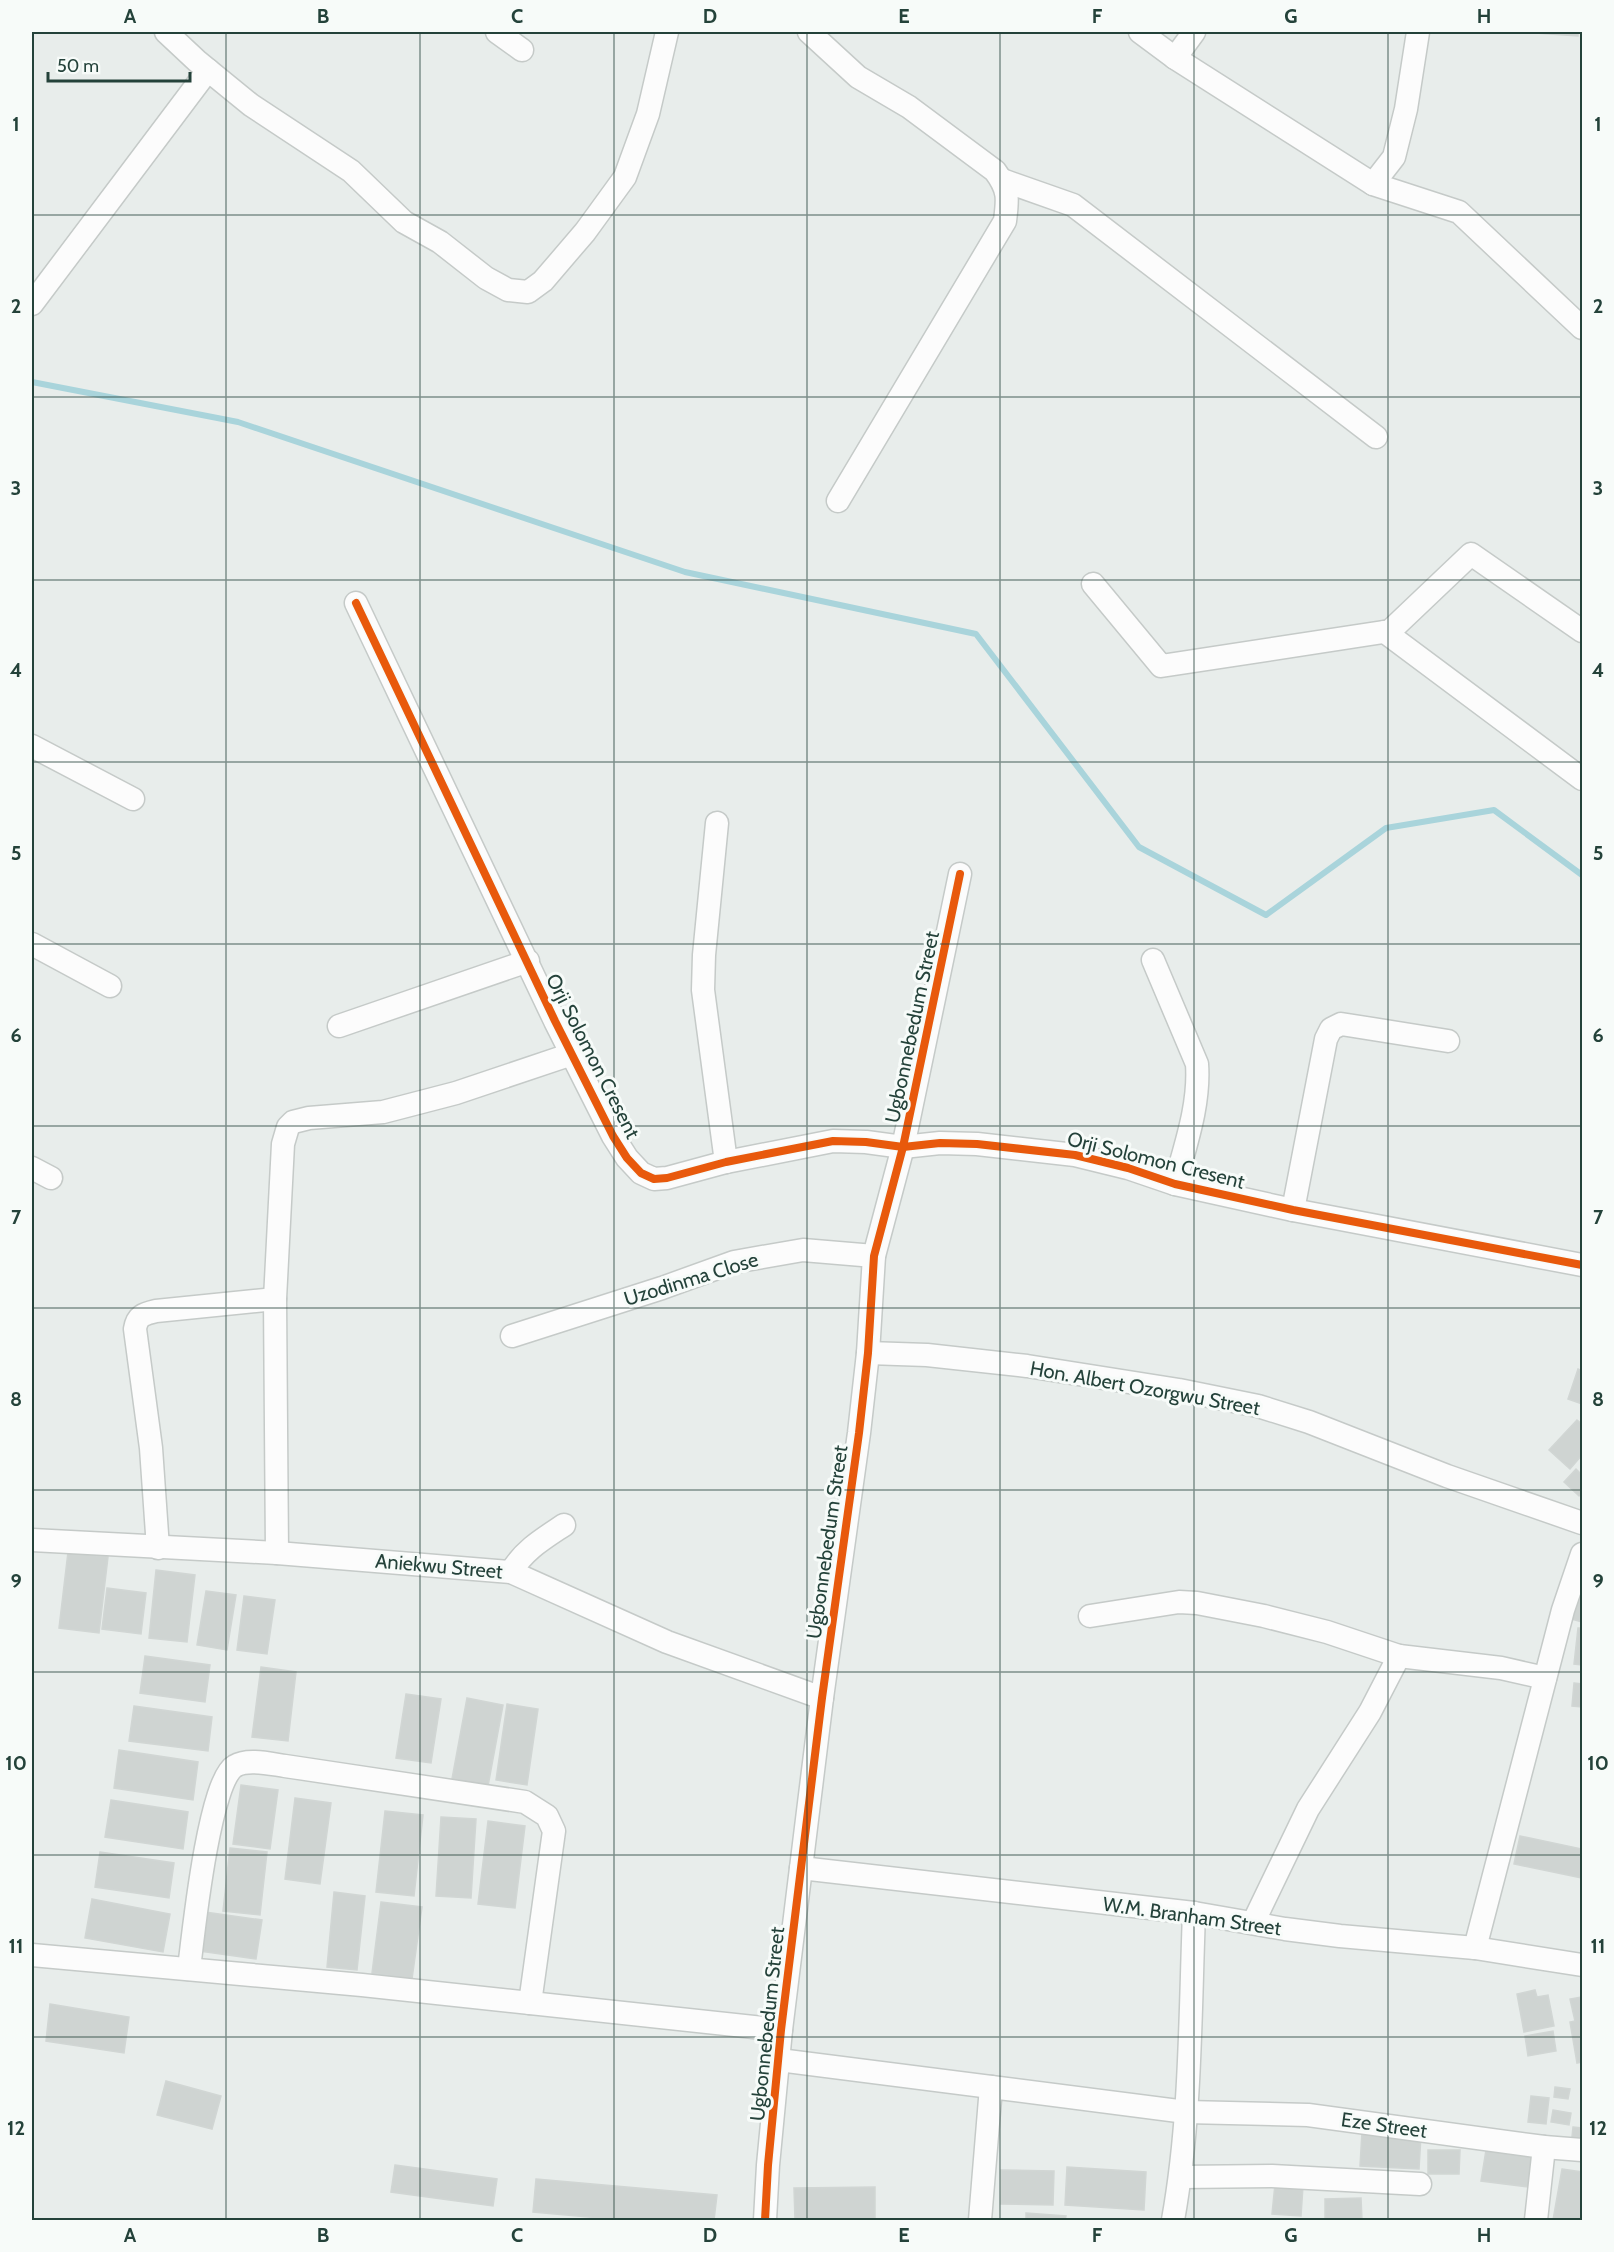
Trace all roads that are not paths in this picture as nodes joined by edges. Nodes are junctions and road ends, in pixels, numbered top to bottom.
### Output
1 (166, 32) edge
2 (497, 32) edge
3 (666, 32) edge
4 (809, 32) edge
5 (1140, 32) edge
6 (1194, 32) edge
7 (1418, 32) edge
8 (522, 50) dead end
9 (1175, 58) junction
10 (208, 70) junction
11 (1002, 180) junction
12 (1373, 184) junction
13 (32, 304) edge
14 (1582, 328) edge
15 (1376, 437) dead end
16 (838, 501) dead end
17 (1093, 584) dead end
18 (356, 603) dead end
19 (1582, 631) edge
20 (1385, 632) junction
21 (32, 746) edge
22 (1582, 779) edge
23 (133, 800) dead end
24 (717, 823) dead end
25 (960, 874) dead end
26 (32, 944) edge
27 (1153, 960) dead end
28 (528, 961) junction
29 (110, 986) dead end
30 (339, 1026) dead end
31 (1448, 1041) dead end
32 (572, 1054) junction
33 (903, 1147) junction
34 (726, 1162) junction
35 (1175, 1185) junction
36 (1293, 1210) junction
37 (874, 1256) junction
38 (1582, 1265) edge
39 (275, 1299) junction
40 (512, 1336) dead end
41 (868, 1353) junction
42 (1582, 1523) edge
43 (564, 1525) dead end
44 (32, 1540) edge
45 (158, 1548) junction
46 (277, 1553) junction
47 (1582, 1554) edge
48 (511, 1572) junction
49 (1090, 1616) dead end
50 (1399, 1656) junction
51 (1545, 1678) junction
52 (822, 1698) junction
53 (801, 1868) junction
54 (1194, 1913) junction
55 (1253, 1923) junction
56 (1475, 1948) junction
57 (32, 1955) edge
58 (1582, 1965) edge
59 (189, 1969) junction
60 (530, 2003) junction
61 (781, 2030) junction
62 (779, 2060) junction
63 (991, 2087) junction
64 (1186, 2112) junction
65 (1544, 2147) junction
66 (1582, 2150) edge
67 (1181, 2177) junction
68 (1420, 2184) dead end
69 (765, 2220) edge
70 (980, 2220) edge
71 (1173, 2220) edge
72 (1536, 2220) edge

1 - 10 street
2 - 8 street
3 - 10 street
4 - 11 street
5 - 9 street
6 - 9 street
7 - 12 street
9 - 12 street
10 - 13 street
11 - 15 street
11 - 16 street
12 - 14 street
17 - 20 street
18 - 28 street, Orji Solomon Cresent
19 - 20 street
20 - 22 street
21 - 23 street
24 - 34 street
25 - 33 street, Ugbonnebedum Street
26 - 29 street
27 - 35 street
28 - 30 street
28 - 32 street, Orji Solomon Cresent
31 - 36 street
32 - 34 street, Orji Solomon Cresent
32 - 39 street
33 - 34 street, Orji Solomon Cresent
33 - 35 street, Orji Solomon Cresent
33 - 37 street, Ugbonnebedum Street
35 - 36 street, Orji Solomon Cresent
36 - 38 street, Orji Solomon Cresent
37 - 40 street, Uzodinma Close
37 - 41 street, Ugbonnebedum Street
39 - 45 street
39 - 46 street
41 - 42 street, Hon. Albert Ozorgwu Street
41 - 52 street, Ugbonnebedum Street
43 - 48 street
44 - 45 street, Aniekwu Street
45 - 46 street, Aniekwu Street
46 - 48 street, Aniekwu Street
47 - 51 street
48 - 52 street, Aniekwu Street
49 - 50 street
50 - 51 street
50 - 55 street
51 - 56 street
52 - 53 street, Ugbonnebedum Street
53 - 54 street, W.M. Branham Street
53 - 61 street, Ugbonnebedum Street
54 - 55 street, W.M. Branham Street
54 - 64 street
55 - 56 street, W.M. Branham Street
56 - 58 street, W.M. Branham Street
57 - 59 street
59 - 60 street
59 - 60 street
60 - 61 street
61 - 62 street, Ugbonnebedum Street
62 - 63 street, Eze Street
62 - 69 street, Ugbonnebedum Street
63 - 64 street, Eze Street
63 - 70 street
64 - 65 street, Eze Street
64 - 67 street
65 - 66 street, Eze Street
65 - 72 street
67 - 68 street
67 - 71 street

